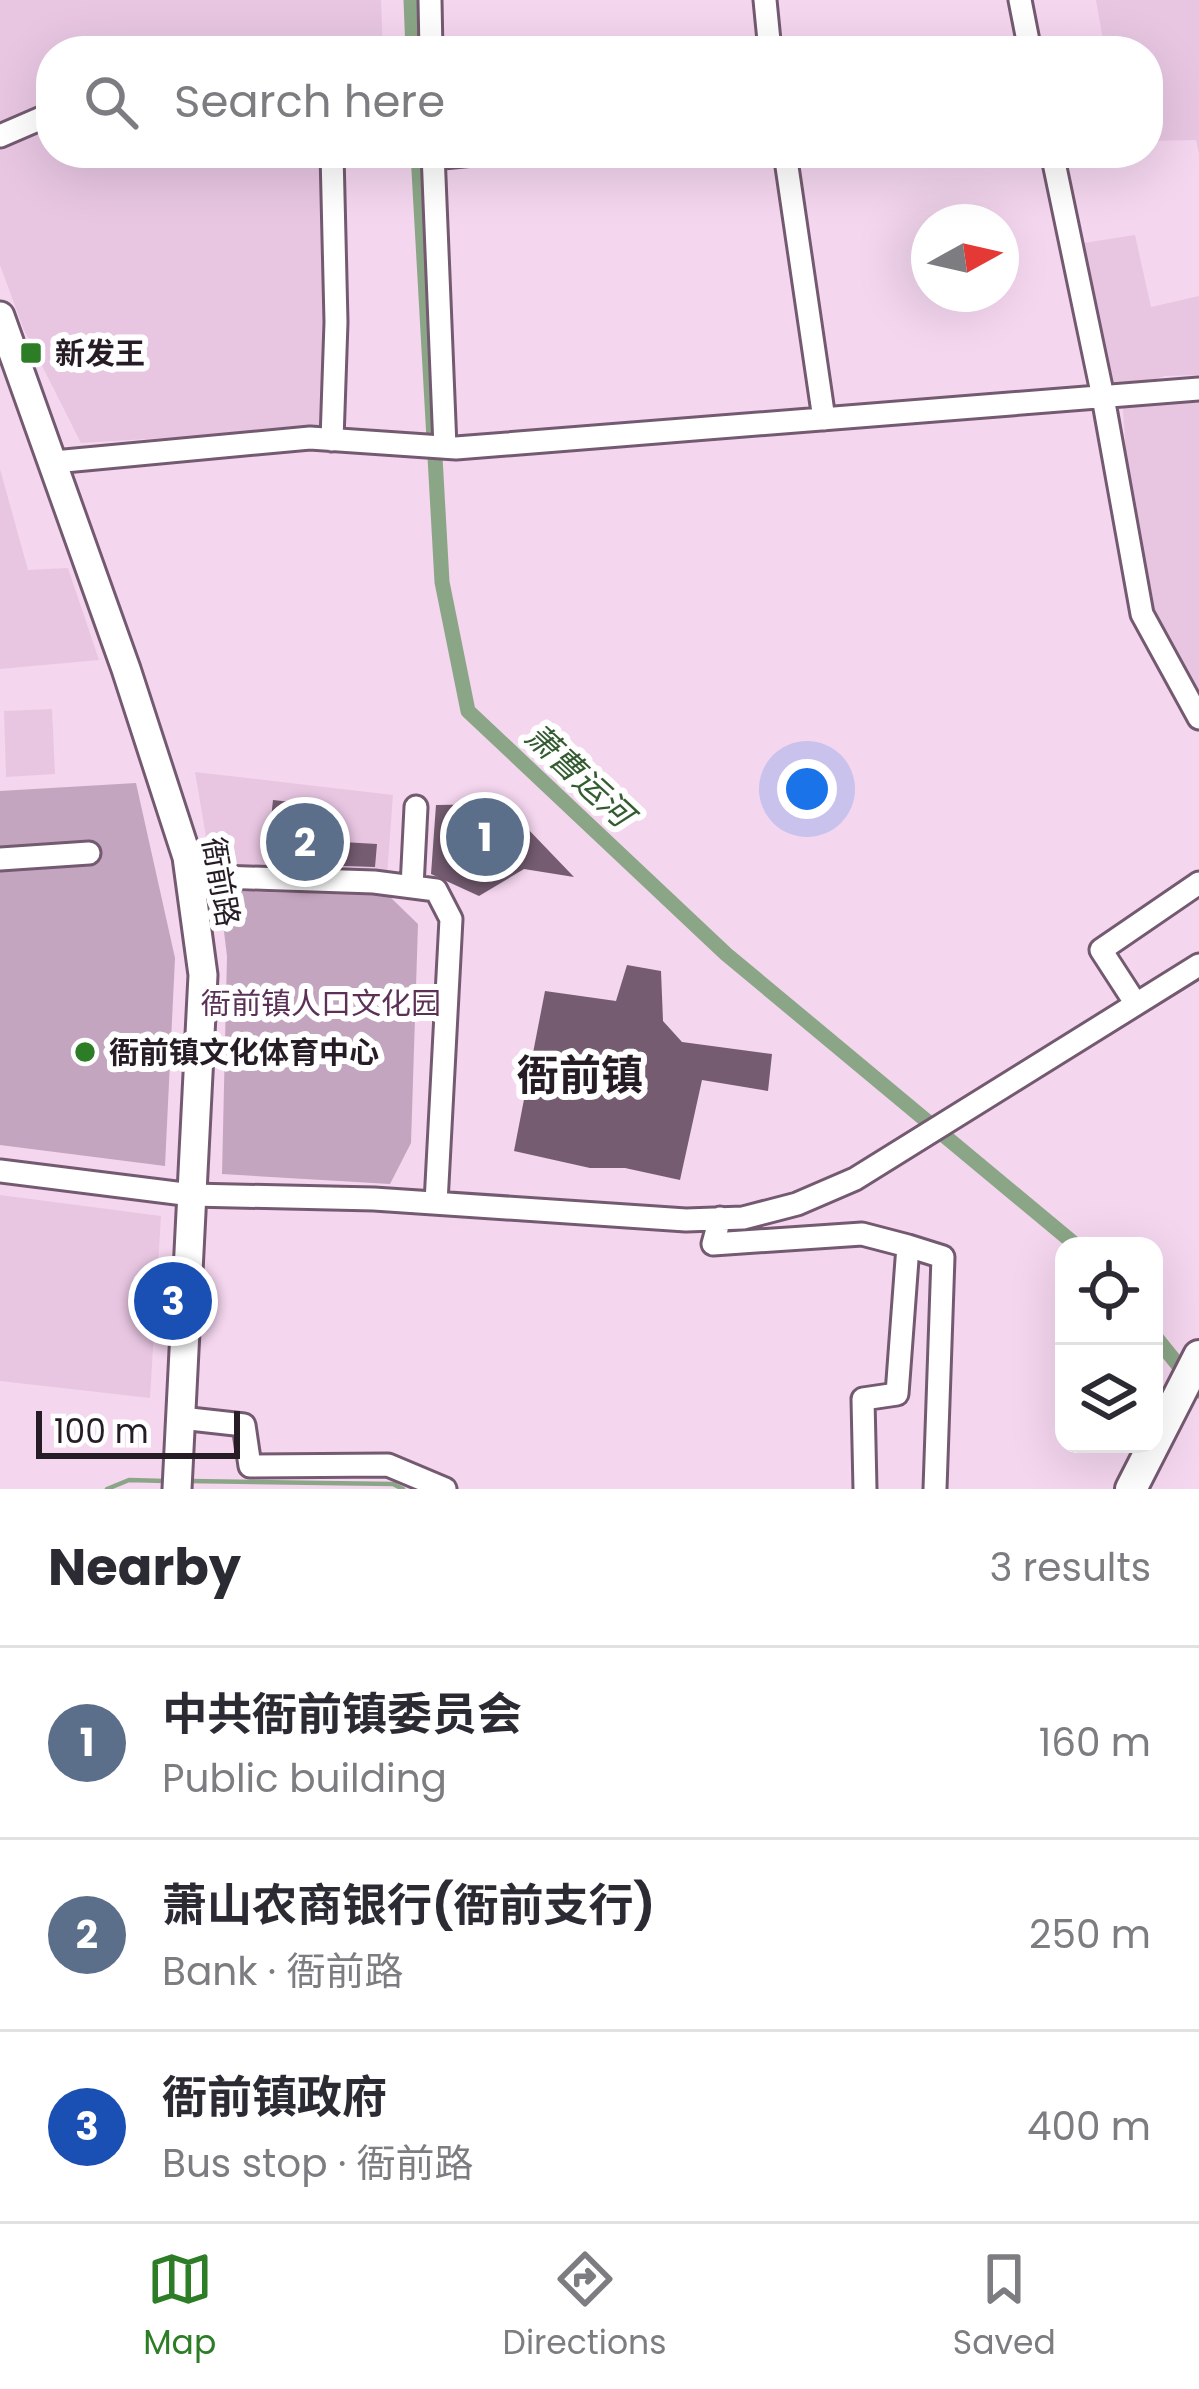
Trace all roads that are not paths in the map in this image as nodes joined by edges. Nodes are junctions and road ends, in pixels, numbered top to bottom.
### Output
1 (430, 0) edge
2 (765, 0) edge
3 (1020, 0) edge
4 (431, 36) edge
5 (769, 36) edge
6 (1027, 36) edge
7 (36, 120) edge
8 (0, 136) edge
9 (332, 168) edge
10 (434, 168) edge
11 (786, 168) edge
12 (1055, 168) edge
13 (1, 322) edge
14 (1199, 389) edge
15 (1103, 397) junction
16 (824, 419) junction
17 (332, 440) junction
18 (450, 448) junction
19 (54, 462) junction
20 (1199, 718) edge
21 (416, 807) dead end
22 (88, 853) dead end
23 (0, 859) edge
24 (189, 876) junction
25 (1199, 883) edge
26 (412, 887) junction
27 (1199, 965) edge
28 (1136, 1004) junction
29 (0, 1171) edge
30 (193, 1195) junction
31 (436, 1203) junction
32 (720, 1219) junction
33 (908, 1246) junction
34 (1199, 1356) edge
35 (1199, 1400) edge
36 (181, 1418) junction
37 (1168, 1439) junction
38 (176, 1489) edge
39 (446, 1489) edge
40 (865, 1489) edge
41 (935, 1489) edge
42 (1131, 1489) edge
43 (1151, 1489) edge

1 - 4 street
2 - 5 street
3 - 6 street
7 - 8 street
9 - 17 street
10 - 18 street
11 - 16 street
12 - 15 street
13 - 19 main road, 衙前路
14 - 15 street
15 - 16 street
15 - 20 street
16 - 18 street
17 - 18 street
17 - 19 street
19 - 24 main road, 衙前路
21 - 26 street
22 - 23 street
24 - 26 street
24 - 30 main road, 衙前路
25 - 28 street
26 - 31 street
27 - 28 street
28 - 32 street
29 - 30 street
30 - 31 street
30 - 36 main road, 衙前路
31 - 32 street
32 - 33 street
33 - 40 street
33 - 41 street
34 - 37 highway
35 - 37 highway
36 - 38 main road, 衙前路
36 - 39 street
37 - 42 highway
37 - 43 highway

